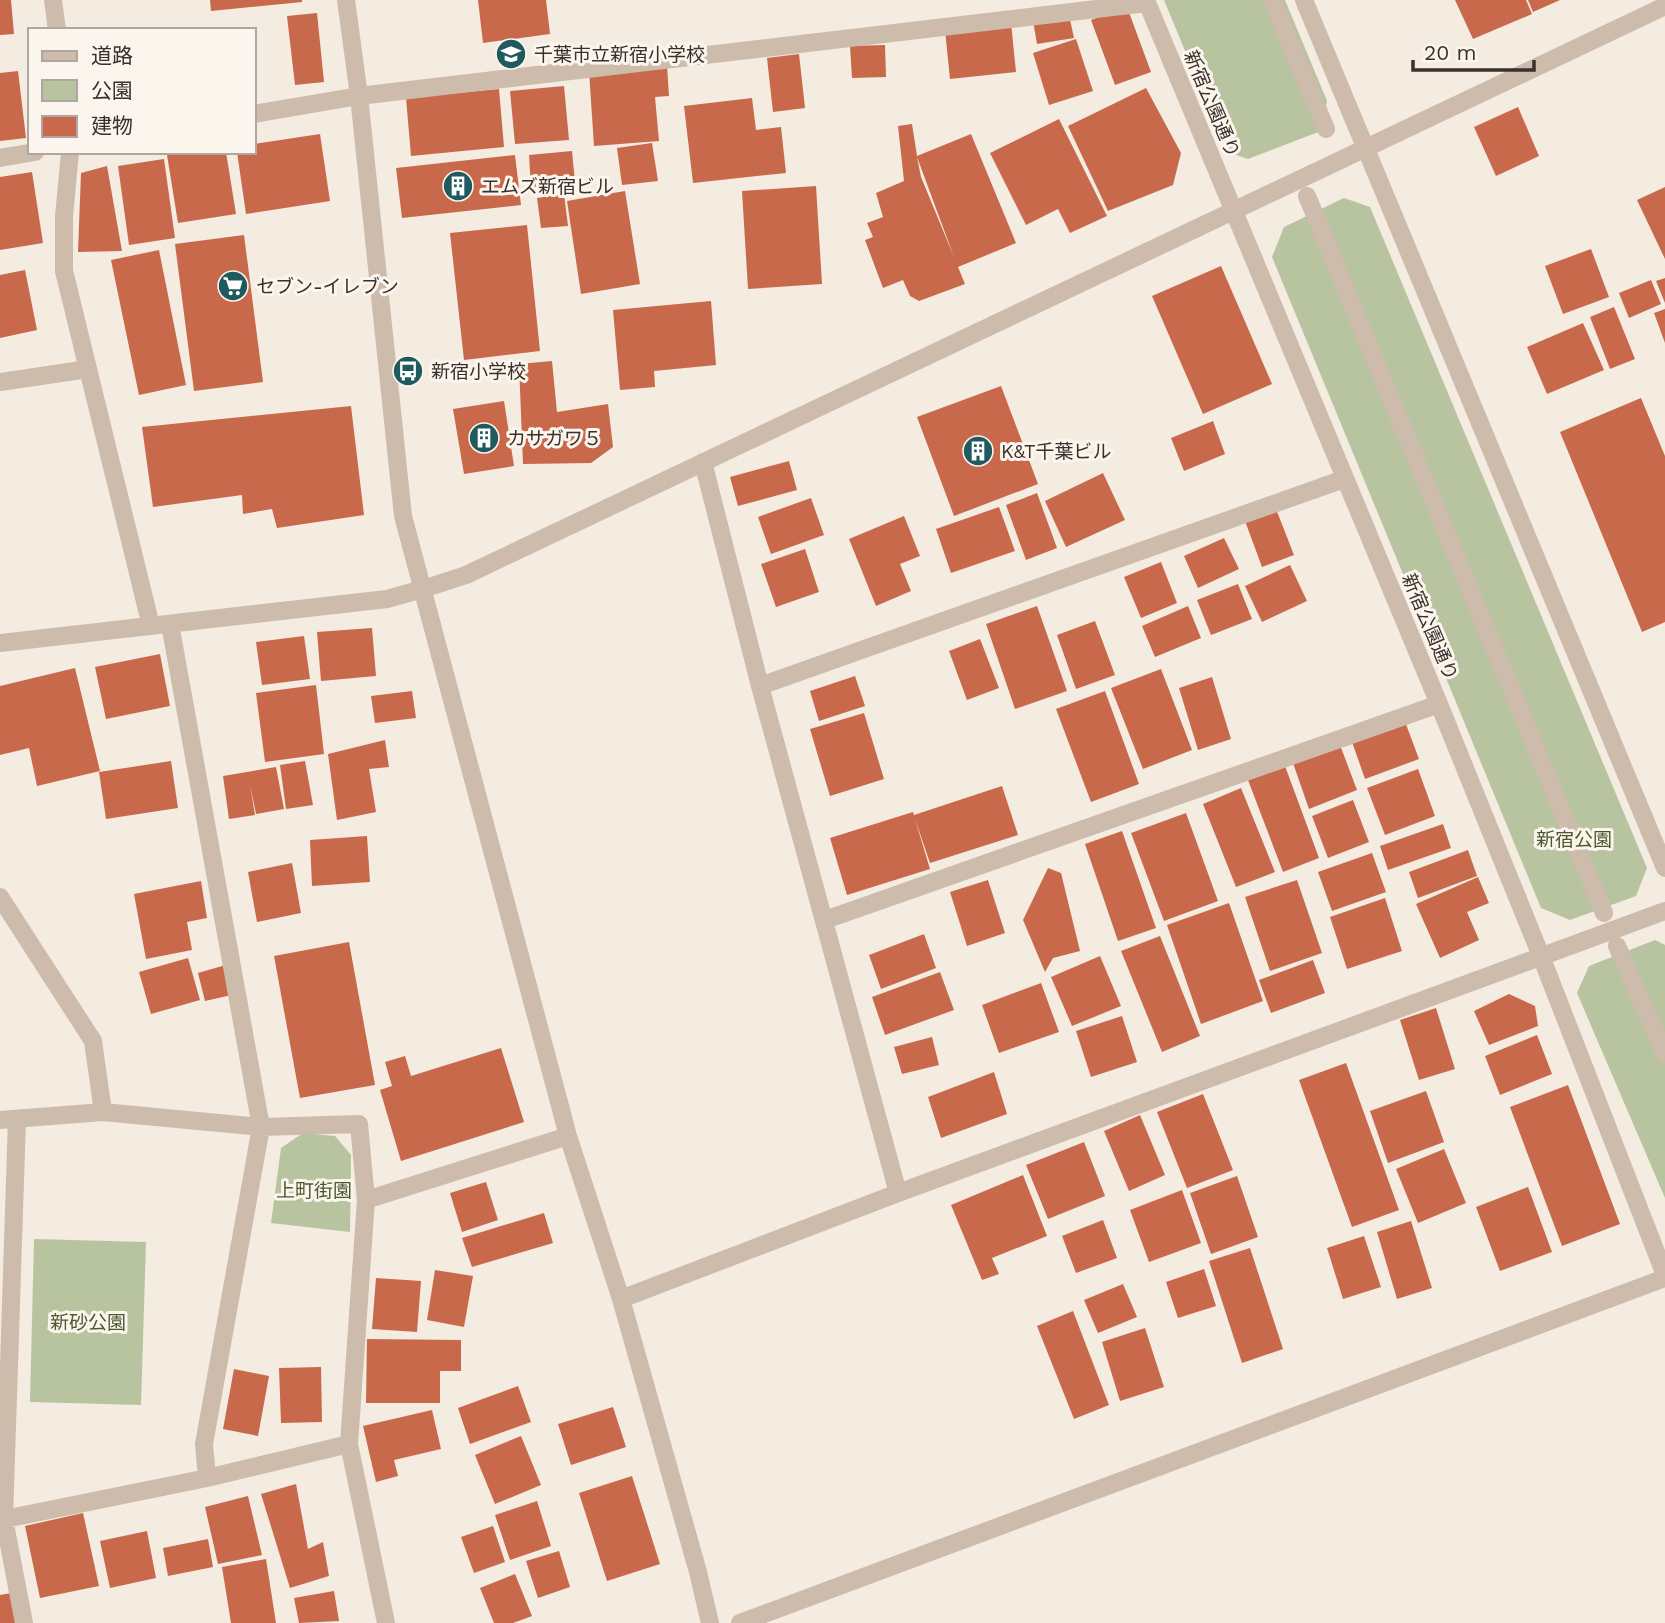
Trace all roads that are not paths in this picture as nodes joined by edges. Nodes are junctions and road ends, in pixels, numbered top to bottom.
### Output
1 (53, 0) edge
2 (346, 0) edge
3 (1272, 0) edge
4 (1304, 0) edge
5 (1146, 1) edge
6 (1665, 6) edge
7 (57, 28) edge
8 (359, 96) junction
9 (256, 114) edge
10 (1326, 129) dead end
11 (1366, 148) junction
12 (28, 153) edge
13 (70, 154) edge
14 (0, 158) edge
15 (1307, 195) dead end
16 (1234, 211) junction
17 (89, 369) junction
18 (0, 382) edge
19 (703, 462) junction
20 (1344, 479) junction
21 (423, 590) junction
22 (170, 624) junction
23 (151, 626) junction
24 (0, 643) edge
25 (760, 686) junction
26 (1439, 704) junction
27 (1665, 868) edge
28 (0, 897) edge
29 (1665, 911) edge
30 (1604, 913) dead end
31 (825, 920) junction
32 (1617, 946) dead end
33 (1541, 956) junction
34 (1665, 1054) edge
35 (103, 1112) junction
36 (8, 1120) edge
37 (261, 1127) junction
38 (568, 1136) junction
39 (898, 1193) junction
40 (366, 1200) junction
41 (1665, 1276) edge
42 (621, 1299) junction
43 (5, 1301) edge
44 (349, 1444) junction
45 (207, 1478) junction
46 (2, 1520) edge
47 (24, 1623) edge
48 (386, 1623) edge
49 (710, 1623) edge
50 (740, 1623) edge

1 - 7 street
2 - 8 street
3 - 10 street
4 - 11 street
5 - 8 street
5 - 16 street, 新宿公園通り
6 - 11 street
8 - 9 street
8 - 21 street
11 - 16 street
11 - 27 street
12 - 14 street
13 - 17 street
15 - 30 street
16 - 19 street
16 - 20 street, 新宿公園通り
17 - 18 street
17 - 23 street
19 - 21 street
19 - 25 street
20 - 25 street
20 - 26 street, 新宿公園通り
21 - 22 street
21 - 38 street
22 - 23 street
22 - 37 street
23 - 24 street
25 - 31 street
26 - 31 street
26 - 33 street, 新宿公園通り
28 - 35 street
29 - 33 street
31 - 39 street
32 - 34 street
33 - 39 street
33 - 41 street, 新宿公園通り
35 - 36 street
35 - 37 street
36 - 43 street
37 - 40 street
37 - 45 street
38 - 40 street
38 - 42 street
39 - 42 street
40 - 44 street
41 - 50 street
42 - 49 street
43 - 46 street
44 - 45 street
44 - 48 street
45 - 46 street
46 - 47 street

